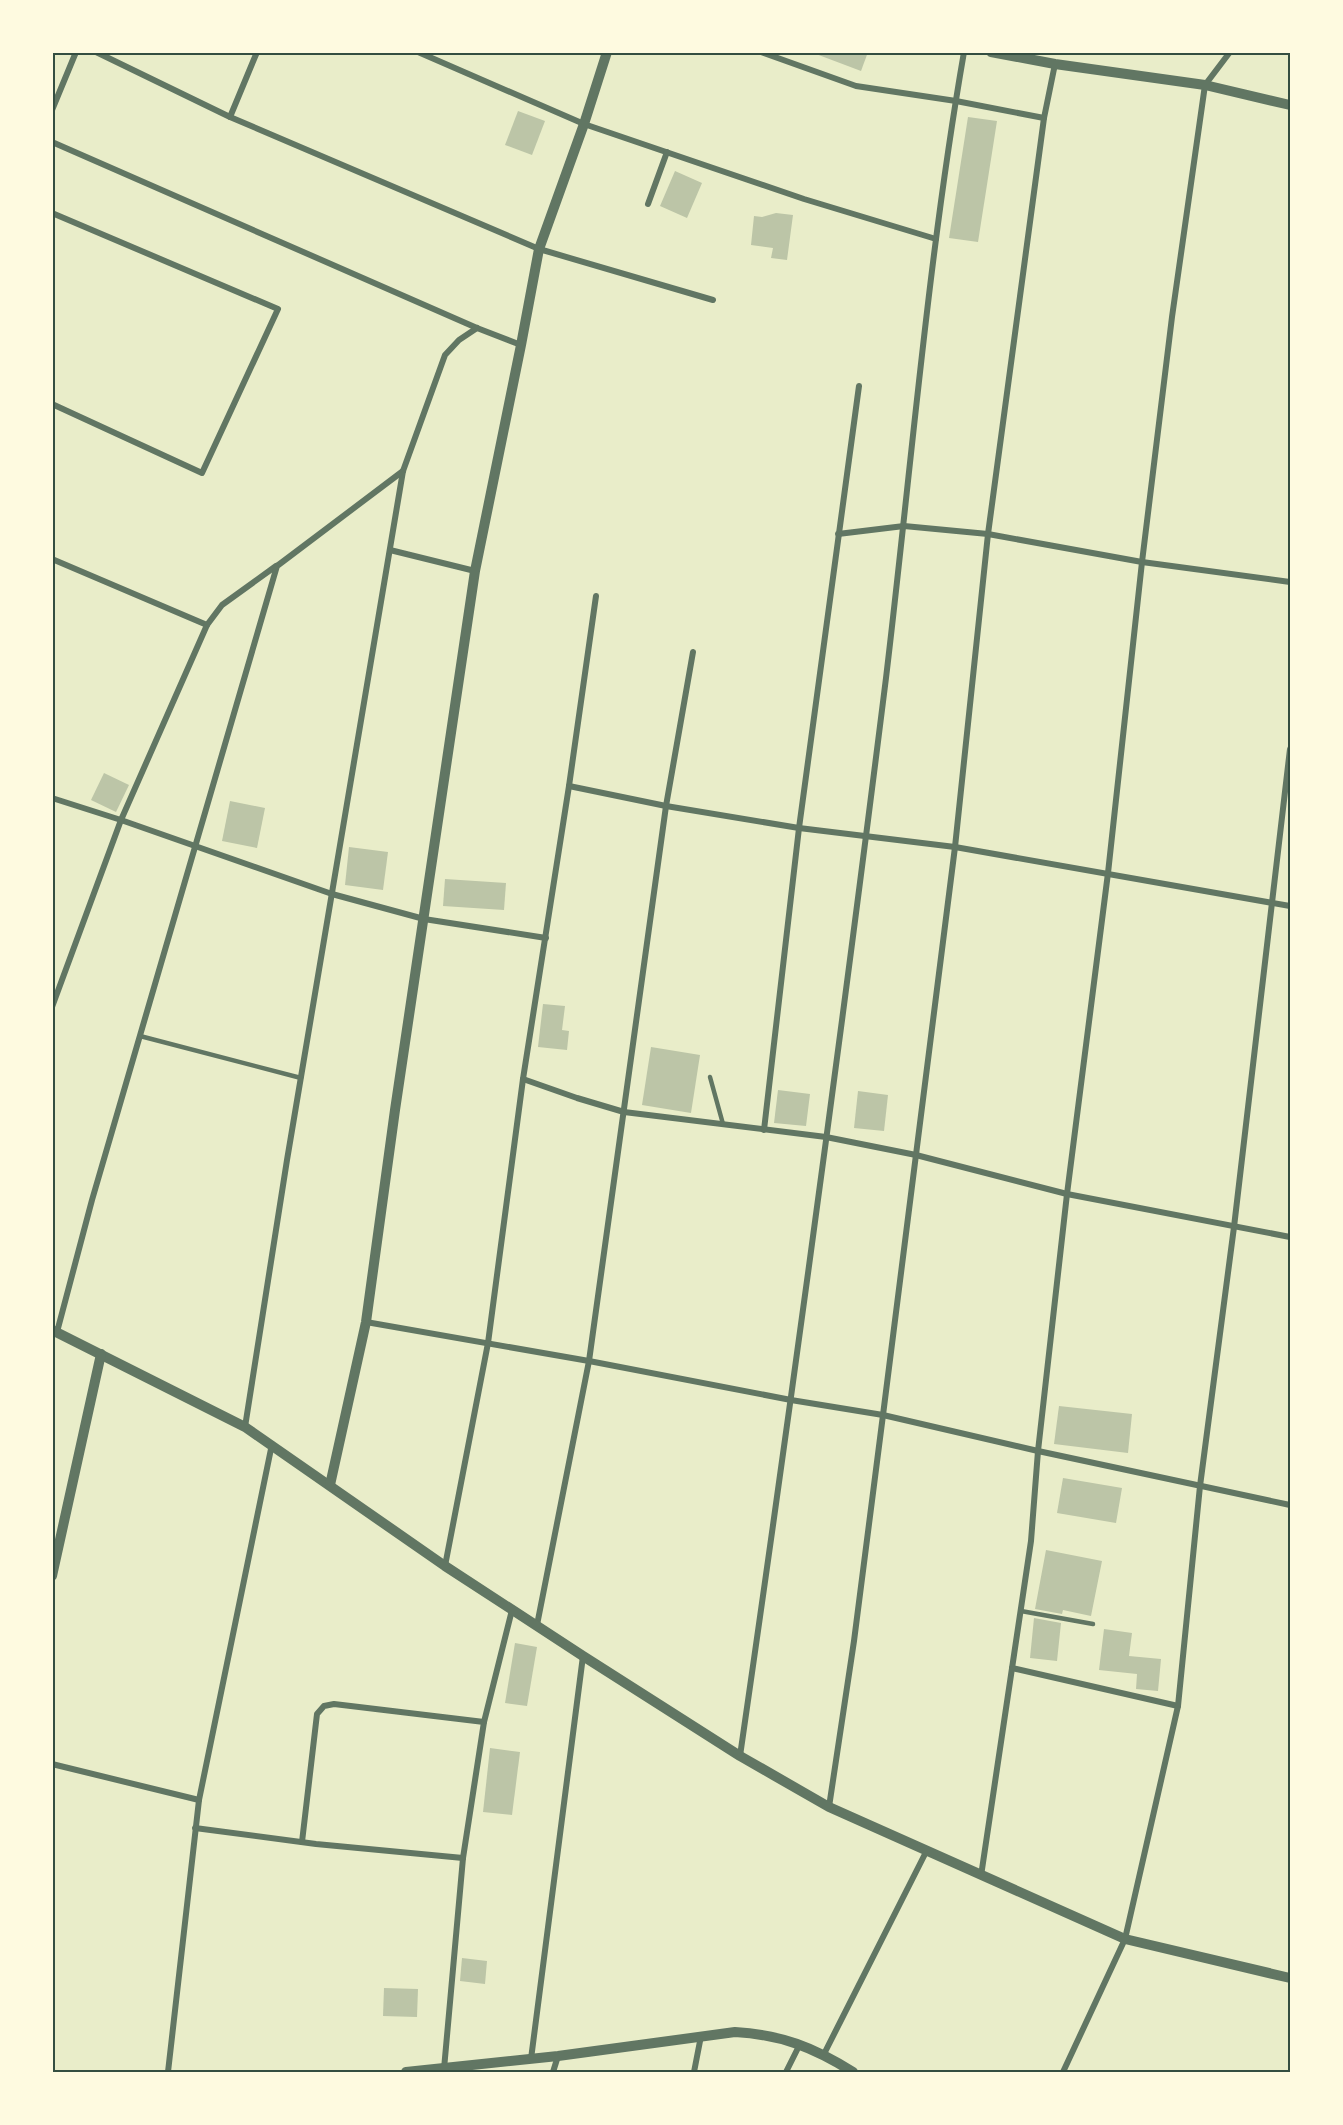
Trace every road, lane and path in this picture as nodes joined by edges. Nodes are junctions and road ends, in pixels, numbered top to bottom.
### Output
1 (76, 52) edge
2 (96, 52) edge
3 (257, 52) edge
4 (418, 52) edge
5 (607, 52) edge
6 (761, 52) edge
7 (964, 52) edge
8 (991, 52) edge
9 (1230, 52) edge
10 (1055, 64) junction
11 (1205, 85) junction
12 (956, 101) junction
13 (1290, 105) edge
14 (52, 110) edge
15 (230, 117) junction
16 (1044, 118) junction
17 (584, 124) junction
18 (52, 142) edge
19 (667, 152) junction
20 (648, 204) dead end
21 (52, 213) edge
22 (936, 239) junction
23 (539, 249) junction
24 (713, 300) dead end
25 (477, 328) junction
26 (521, 345) junction
27 (859, 386) dead end
28 (52, 404) edge
29 (403, 471) junction
30 (904, 526) junction
31 (838, 534) junction
32 (988, 534) junction
33 (390, 550) junction
34 (52, 559) edge
35 (1142, 562) junction
36 (277, 566) junction
37 (475, 571) junction
38 (1290, 582) edge
39 (596, 596) dead end
40 (207, 624) junction
41 (693, 652) dead end
42 (1290, 749) edge
43 (569, 786) junction
44 (54, 799) edge
45 (52, 806) edge
46 (666, 806) junction
47 (121, 820) junction
48 (800, 828) junction
49 (866, 835) junction
50 (195, 847) junction
51 (955, 847) junction
52 (1108, 873) junction
53 (332, 894) junction
54 (1273, 902) junction
55 (1290, 906) edge
56 (424, 919) junction
57 (546, 938) junction
58 (52, 1007) edge
59 (140, 1036) junction
60 (710, 1077) dead end
61 (301, 1078) junction
62 (524, 1079) junction
63 (624, 1112) junction
64 (723, 1124) junction
65 (764, 1130) junction
66 (826, 1137) junction
67 (916, 1155) junction
68 (1067, 1194) junction
69 (1234, 1227) junction
70 (1290, 1238) edge
71 (366, 1322) junction
72 (55, 1331) edge
73 (488, 1343) junction
74 (101, 1354) junction
75 (589, 1361) junction
76 (791, 1400) junction
77 (883, 1415) junction
78 (244, 1427) junction
79 (272, 1444) junction
80 (1038, 1451) junction
81 (330, 1485) junction
82 (1200, 1486) junction
83 (1290, 1505) edge
84 (445, 1566) junction
85 (52, 1576) edge
86 (512, 1610) junction
87 (1021, 1611) junction
88 (1092, 1624) dead end
89 (537, 1625) junction
90 (583, 1656) junction
91 (1012, 1668) junction
92 (1178, 1706) junction
93 (484, 1722) junction
94 (740, 1756) junction
95 (52, 1764) edge
96 (198, 1800) junction
97 (829, 1807) junction
98 (195, 1828) junction
99 (302, 1842) junction
100 (926, 1852) junction
101 (462, 1858) junction
102 (981, 1876) junction
103 (1125, 1939) junction
104 (1290, 1978) edge
105 (701, 2035) junction
106 (801, 2044) junction
107 (824, 2054) junction
108 (558, 2056) junction
109 (531, 2059) junction
110 (443, 2071) edge
111 (168, 2073) edge
112 (406, 2073) edge
113 (554, 2073) edge
114 (694, 2073) edge
115 (786, 2073) edge
116 (853, 2073) edge
117 (1063, 2073) edge

1 - 14 street
2 - 15 street
3 - 15 street
4 - 17 street
5 - 17 street
6 - 12 street
7 - 12 street
8 - 10 street
9 - 11 street
10 - 11 street
10 - 16 street
11 - 13 street
11 - 35 street
12 - 16 street
12 - 22 street
15 - 23 street
16 - 32 street
17 - 19 street
17 - 23 street
18 - 25 street
19 - 20 street
19 - 22 street
21 - 28 street
22 - 30 street
23 - 24 street
23 - 26 street
25 - 26 street
25 - 29 street
26 - 37 street
27 - 31 street
29 - 33 street
29 - 36 street
30 - 31 street
30 - 32 street
30 - 49 street
31 - 48 street
32 - 35 street
32 - 51 street
33 - 37 street
33 - 53 street
34 - 40 street
35 - 38 street
35 - 52 street
36 - 40 street
36 - 50 street
37 - 56 street
39 - 43 street
40 - 47 street
41 - 46 street
42 - 54 street
43 - 46 street
43 - 57 street
44 - 45 street
44 - 47 street
46 - 48 street
46 - 63 street
47 - 50 street
47 - 58 street
48 - 49 street
48 - 65 street
49 - 51 street
49 - 66 street
50 - 53 street
50 - 59 street
51 - 52 street
51 - 67 street
52 - 54 street
52 - 68 street
53 - 56 street
53 - 61 street
54 - 55 street
54 - 69 street
56 - 57 street
56 - 71 street
57 - 62 street
59 - 61 lane
59 - 72 street
60 - 64 lane
61 - 78 street
62 - 63 street
62 - 73 street
63 - 64 street
63 - 75 street
64 - 65 street
65 - 66 street
66 - 67 street
66 - 76 street
67 - 68 street
67 - 77 street
68 - 69 street
68 - 80 street
69 - 70 street
69 - 82 street
71 - 73 street
71 - 81 street
72 - 74 street
73 - 75 street
73 - 84 street
74 - 78 street
74 - 85 street
75 - 76 street
75 - 89 street
76 - 77 street
76 - 94 street
77 - 80 street
77 - 97 street
78 - 79 street
79 - 81 street
79 - 96 street
80 - 82 street
80 - 87 street
81 - 84 street
82 - 83 street
82 - 92 street
84 - 86 street
86 - 89 street
86 - 93 street
87 - 88 lane
87 - 91 street
89 - 90 street
90 - 94 street
90 - 109 street
91 - 92 street
91 - 102 street
92 - 103 street
93 - 99 street
93 - 101 street
94 - 97 street
95 - 96 street
96 - 98 street
97 - 100 street
98 - 99 street
98 - 111 street
99 - 101 street
100 - 102 street
100 - 107 street
101 - 110 street
102 - 103 street
103 - 104 street
103 - 117 street
105 - 106 street
105 - 108 street
105 - 114 street
106 - 107 street
106 - 115 street
107 - 116 street
108 - 109 street
108 - 113 street
109 - 110 street
110 - 112 street

